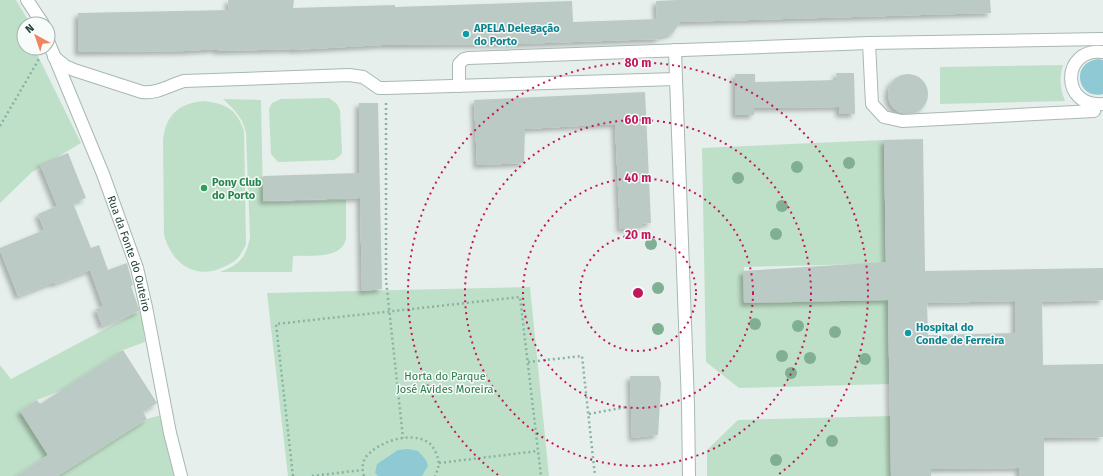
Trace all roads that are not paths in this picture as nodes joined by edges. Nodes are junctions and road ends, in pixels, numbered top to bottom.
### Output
1 (27, 0) edge
2 (38, 16) edge
3 (870, 42) junction
4 (1099, 46) edge
5 (676, 50) junction
6 (54, 57) joint
7 (676, 79) junction
8 (459, 86) junction
9 (1099, 104) edge
10 (181, 476) edge
11 (689, 476) edge

1 - 2 street
3 - 4 street
3 - 5 street
3 - 9 street
4 - 9 street
5 - 7 street
5 - 8 street
6 - 8 street
6 - 10 street, Rua da Fonte do Outeiro
7 - 8 street
7 - 11 street

